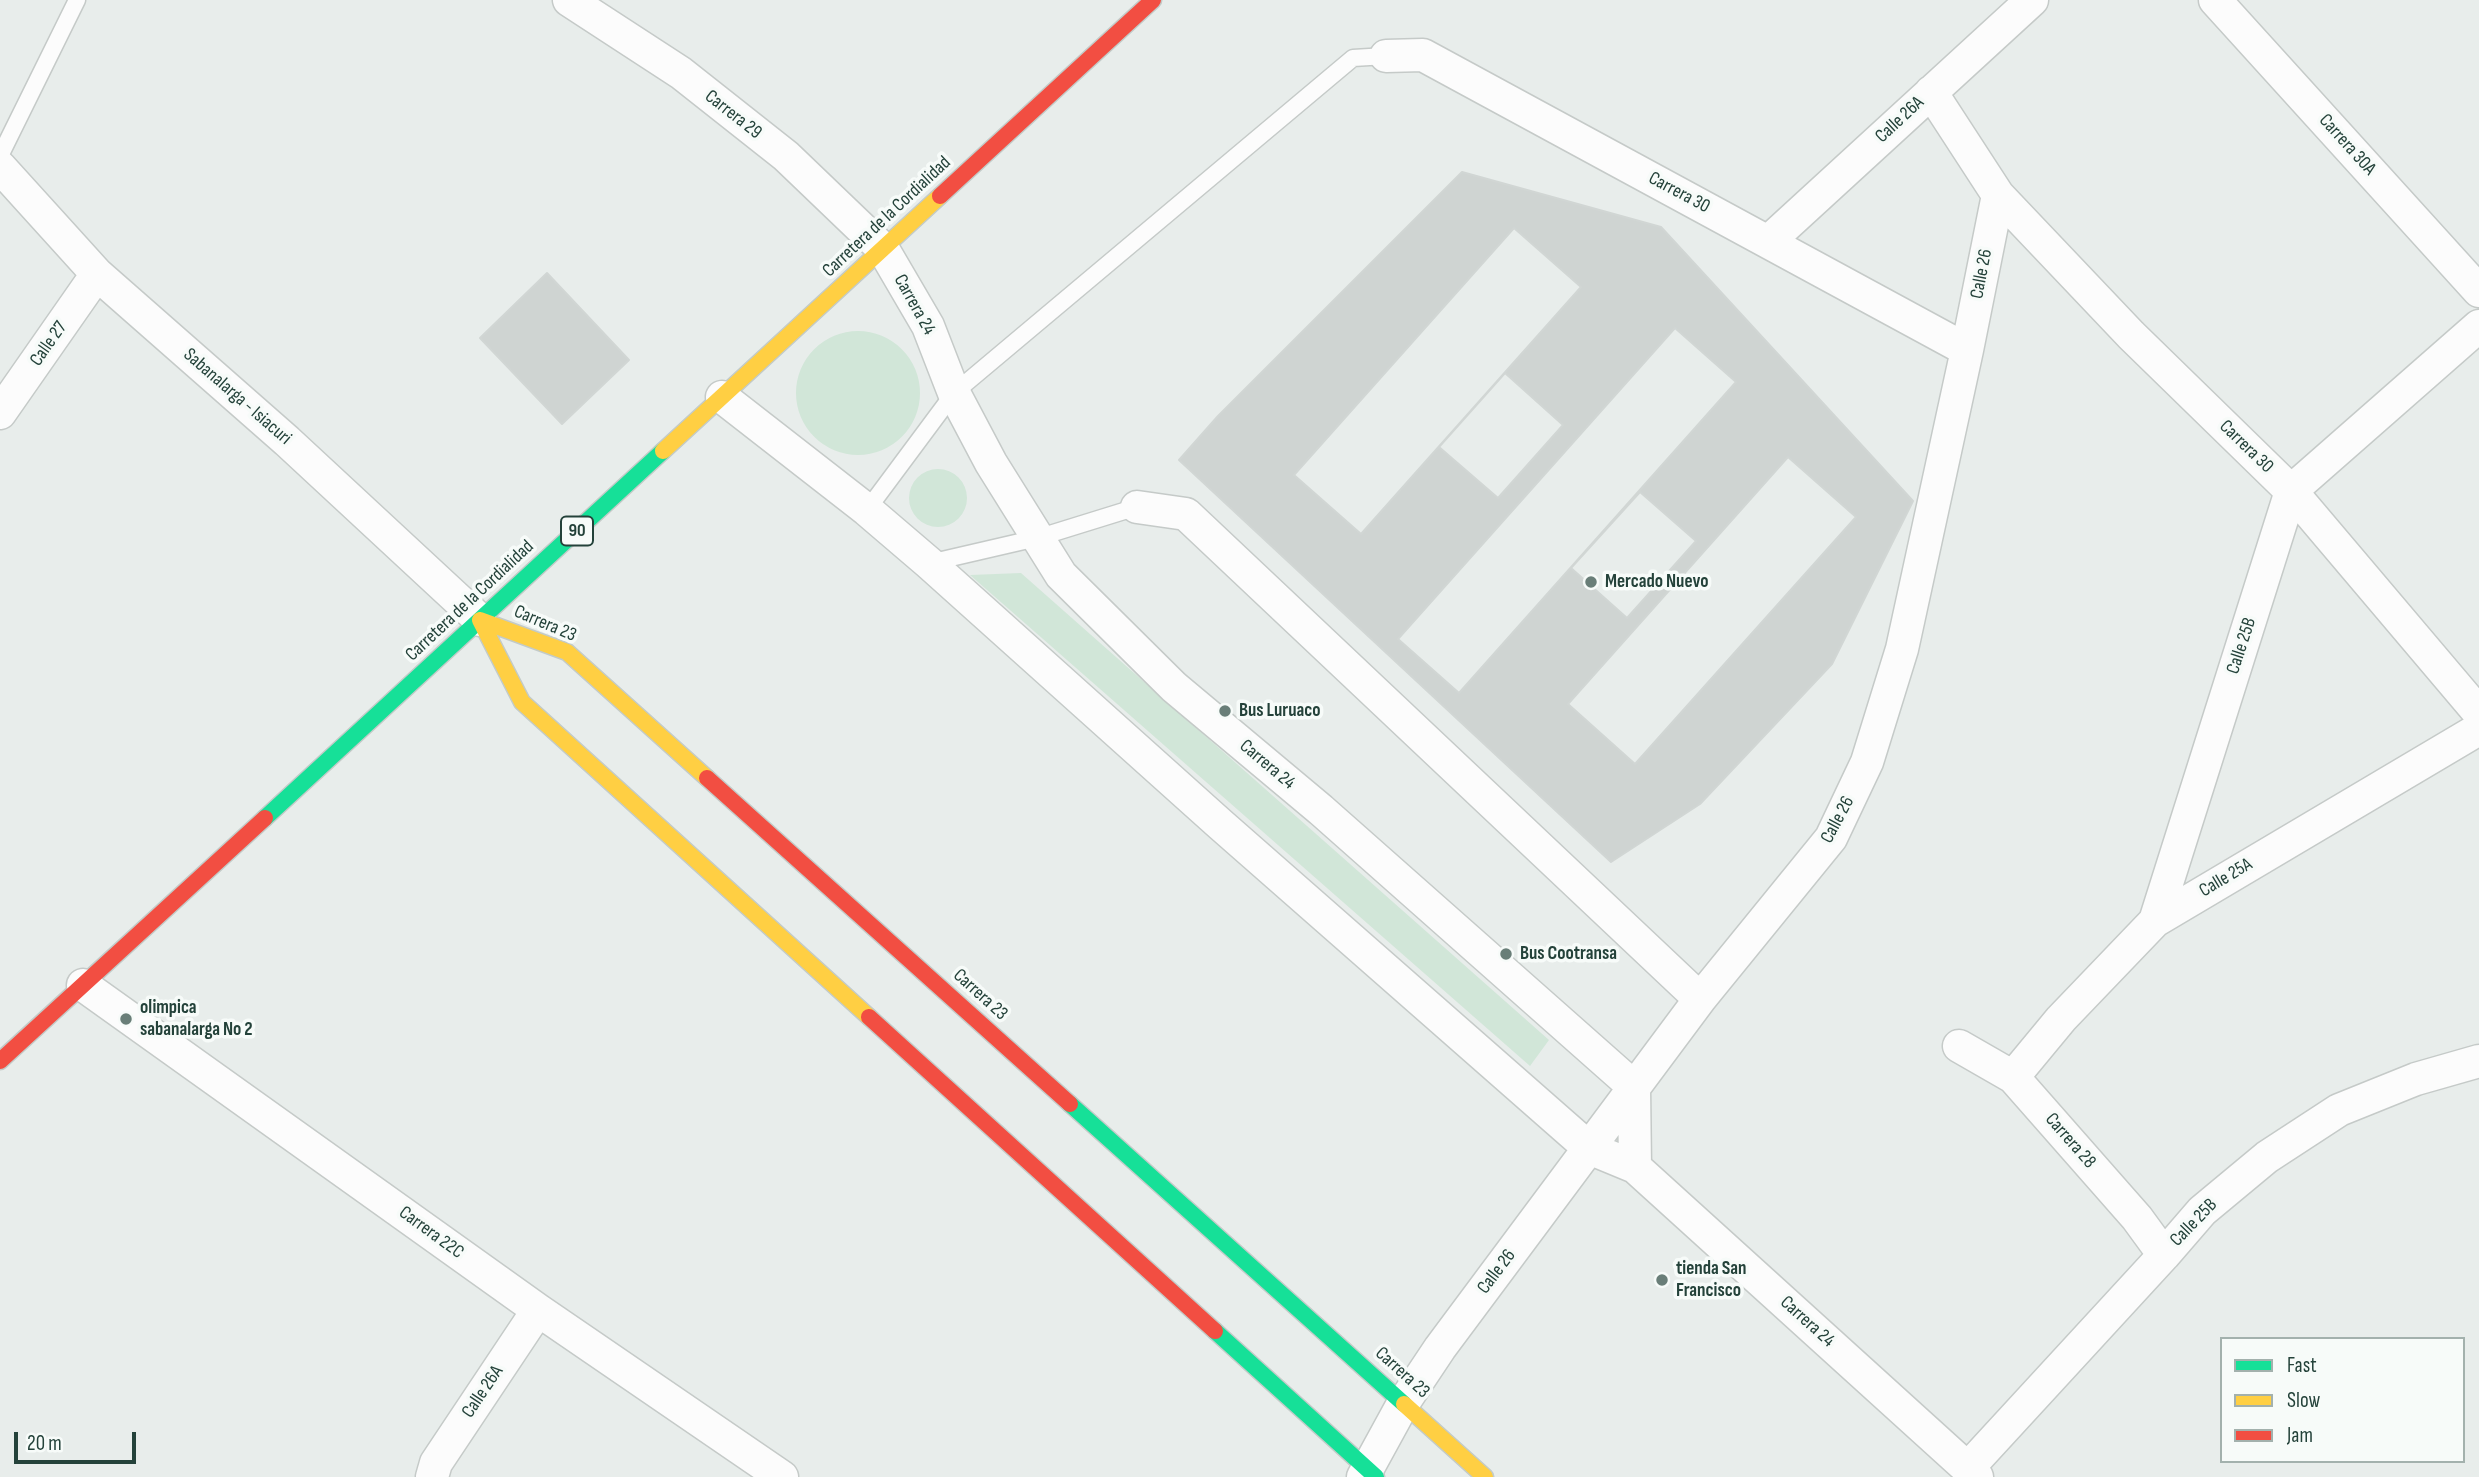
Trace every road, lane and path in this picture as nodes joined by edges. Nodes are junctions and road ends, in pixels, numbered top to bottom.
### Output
1 (77, 0) edge
2 (569, 0) edge
3 (1153, 0) edge
4 (2032, 0) edge
5 (2215, 0) edge
6 (1386, 56) joint
7 (1931, 92) junction
8 (0, 156) edge
9 (0, 167) edge
10 (1998, 195) junction
11 (1768, 242) junction
12 (883, 249) junction
13 (97, 274) junction
14 (2479, 291) edge
15 (2479, 326) edge
16 (1967, 350) junction
17 (954, 393) junction
18 (722, 397) junction
19 (0, 413) edge
20 (2291, 491) junction
21 (1137, 507) joint
22 (867, 510) junction
23 (1037, 538) junction
24 (929, 563) junction
25 (480, 620) junction
26 (2479, 713) edge
27 (2479, 729) edge
28 (2155, 921) junction
29 (83, 985) junction
30 (1700, 999) junction
31 (1959, 1046) dead end
32 (2479, 1060) edge
33 (0, 1061) edge
34 (2013, 1077) junction
35 (1634, 1087) junction
36 (1590, 1148) junction
37 (1636, 1167) junction
38 (2164, 1255) junction
39 (538, 1310) junction
40 (1404, 1402) junction
41 (1973, 1472) edge
42 (1369, 1475) edge
43 (432, 1477) edge
44 (782, 1477) edge
45 (1485, 1477) edge

1 - 8 lane
2 - 12 street, Carrera 29
3 - 12 main road, Carretera de la Cordialidad / 90
4 - 7 street, Calle 26A
5 - 14 street, Carrera 30A
6 - 11 street, Carrera 30
6 - 17 lane
7 - 10 street
7 - 11 street, Calle 26A
9 - 13 street, Sabanalarga - Isiacuri
10 - 16 street, Calle 26
10 - 20 street, Carrera 30
11 - 16 street, Carrera 30
12 - 17 street, Carrera 24
12 - 18 main road, Carretera de la Cordialidad / 90
13 - 19 street, Calle 27
13 - 25 street, Sabanalarga - Isiacuri
15 - 20 street
16 - 30 street, Calle 26
17 - 22 lane
17 - 23 street, Carrera 24
18 - 22 street, Carrera 24
18 - 25 main road, Carretera de la Cordialidad / 90
20 - 26 street, Carrera 30
20 - 28 street, Calle 25B
21 - 23 lane
21 - 30 street
22 - 24 street, Carrera 24
23 - 24 lane
23 - 35 street, Carrera 24
24 - 36 street, Carrera 24
25 - 29 main road, Carretera de la Cordialidad / 90
25 - 40 main road, Carrera 23
25 - 42 main road, Carrera 23
27 - 28 street, Calle 25A
28 - 34 street, Calle 25A
29 - 33 main road, Carretera de la Cordialidad / 90
29 - 39 street, Carrera 22C
30 - 35 street, Calle 26
31 - 34 street, Carrera 28
32 - 38 street, Calle 25B
34 - 38 street, Carrera 28
35 - 36 street, Calle 26
35 - 37 street
36 - 37 street, Carrera 24
36 - 40 street, Calle 26
37 - 41 street, Carrera 24
38 - 41 street, Calle 25B
39 - 43 street, Calle 26A
39 - 44 street, Carrera 22C
40 - 42 street, Calle 26
40 - 45 main road, Carrera 23

